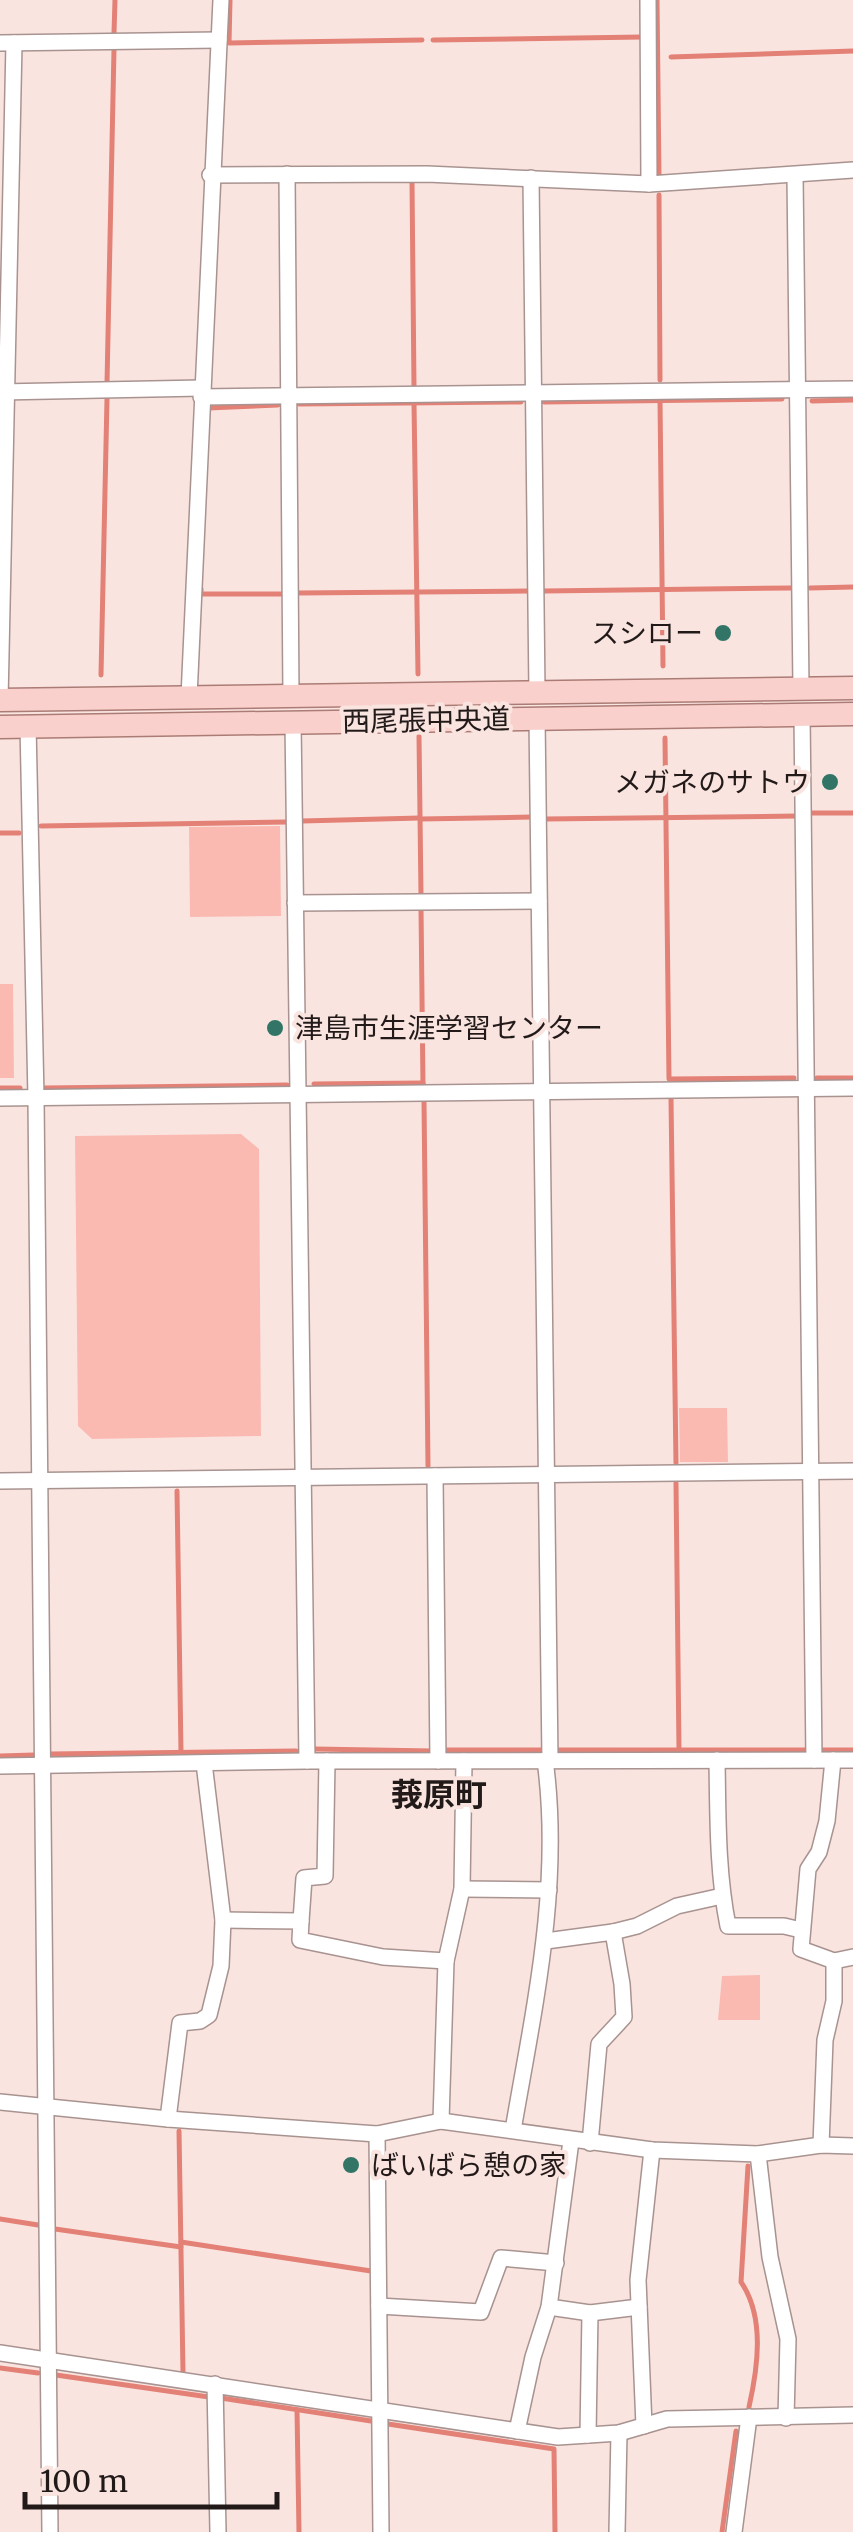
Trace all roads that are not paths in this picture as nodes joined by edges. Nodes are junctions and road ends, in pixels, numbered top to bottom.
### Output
1 (221, 0) edge
2 (648, 0) edge
3 (218, 40) junction
4 (7, 43) edge
5 (853, 170) edge
6 (287, 174) junction
7 (210, 175) junction
8 (795, 176) junction
9 (531, 178) junction
10 (649, 184) junction
11 (798, 389) junction
12 (853, 389) edge
13 (4, 392) edge
14 (202, 392) junction
15 (534, 392) junction
16 (289, 397) junction
17 (801, 688) junction
18 (853, 688) edge
19 (536, 692) junction
20 (291, 696) junction
21 (189, 698) junction
22 (0, 700) edge
23 (853, 714) edge
24 (802, 715) junction
25 (537, 718) junction
26 (293, 722) junction
27 (28, 725) junction
28 (0, 727) edge
29 (539, 901) junction
30 (296, 903) junction
31 (853, 1088) edge
32 (806, 1089) junction
33 (542, 1092) junction
34 (298, 1095) junction
35 (0, 1098) edge
36 (36, 1098) junction
37 (853, 1471) edge
38 (811, 1472) junction
39 (546, 1474) junction
40 (435, 1476) junction
41 (303, 1478) junction
42 (40, 1480) junction
43 (0, 1481) edge
44 (548, 1760) junction
45 (717, 1760) junction
46 (814, 1760) junction
47 (833, 1760) junction
48 (853, 1760) edge
49 (307, 1761) junction
50 (327, 1761) junction
51 (438, 1761) junction
52 (464, 1761) junction
53 (204, 1763) junction
54 (0, 1766) edge
55 (42, 1766) junction
56 (462, 1889) junction
57 (549, 1890) junction
58 (722, 1896) junction
59 (223, 1920) junction
60 (301, 1921) junction
61 (801, 1930) junction
62 (613, 1932) junction
63 (546, 1941) junction
64 (853, 1957) edge
65 (446, 1961) junction
66 (834, 1961) junction
67 (0, 2102) edge
68 (45, 2108) junction
69 (168, 2119) junction
70 (441, 2121) junction
71 (513, 2130) junction
72 (377, 2134) junction
73 (571, 2141) junction
74 (590, 2143) junction
75 (820, 2145) junction
76 (853, 2146) edge
77 (652, 2150) junction
78 (758, 2154) junction
79 (556, 2263) junction
80 (378, 2306) junction
81 (639, 2307) junction
82 (549, 2308) junction
83 (590, 2314) junction
84 (0, 2353) edge
85 (47, 2360) junction
86 (215, 2384) junction
87 (379, 2409) junction
88 (853, 2415) edge
89 (749, 2417) junction
90 (786, 2418) junction
91 (644, 2426) junction
92 (518, 2432) junction
93 (618, 2433) junction
94 (588, 2435) junction
95 (50, 2532) edge
96 (218, 2532) edge
97 (381, 2532) edge
98 (617, 2532) edge
99 (734, 2532) edge

1 - 3 street
2 - 10 street
3 - 4 street
3 - 7 street
4 - 13 street
5 - 8 street
6 - 7 street
6 - 9 street
6 - 16 street
7 - 14 street
8 - 10 street
8 - 11 street
9 - 10 street
9 - 15 street
11 - 12 street
11 - 15 street
11 - 17 street
13 - 14 street
13 - 22 street
14 - 16 street
14 - 21 street
15 - 16 street
15 - 19 street
16 - 20 street
17 - 18 main road, 西尾張中央道
17 - 19 main road, 西尾張中央道
19 - 20 main road, 西尾張中央道
20 - 21 main road, 西尾張中央道
21 - 22 main road, 西尾張中央道
23 - 24 main road, 西尾張中央道
24 - 25 main road, 西尾張中央道
24 - 32 street
25 - 26 main road, 西尾張中央道
25 - 29 street
26 - 27 main road, 西尾張中央道
26 - 30 street
27 - 28 main road, 西尾張中央道
27 - 36 street
29 - 30 street
29 - 33 street
30 - 34 street
31 - 32 street
32 - 33 street
32 - 38 street
33 - 34 street
33 - 39 street
34 - 36 street
34 - 41 street
35 - 36 street
36 - 42 street
37 - 38 street
38 - 39 street
38 - 46 street
39 - 40 street
39 - 44 street
40 - 41 street
40 - 51 street
41 - 42 street
41 - 49 street
42 - 43 street
42 - 55 street
44 - 45 street
44 - 52 street
44 - 57 street
45 - 46 street
45 - 58 street
46 - 47 street
47 - 48 street
47 - 61 street
49 - 50 street
49 - 53 street
50 - 51 street
50 - 60 street
51 - 52 street
52 - 56 street
53 - 55 street
53 - 59 street
54 - 55 street
55 - 68 street
56 - 57 street
56 - 65 street
57 - 63 street
58 - 61 street
58 - 62 street
59 - 60 street
59 - 69 street
60 - 65 street
61 - 66 street
62 - 63 street
62 - 74 street
63 - 71 street
64 - 66 street
65 - 70 street
66 - 75 street
67 - 68 street
68 - 69 street
68 - 85 street
69 - 72 street
70 - 71 street
70 - 72 street
71 - 73 street
72 - 80 street
73 - 74 street
73 - 79 street
74 - 77 street
75 - 76 street
75 - 78 street
77 - 78 street
77 - 81 street
78 - 90 street
79 - 80 street
79 - 82 street
80 - 87 street
81 - 83 street
81 - 91 street
82 - 83 street
82 - 92 street
83 - 94 street
84 - 85 street
85 - 86 street
85 - 95 street
86 - 87 street
86 - 96 street
87 - 92 street
87 - 97 street
88 - 90 street
89 - 90 street
89 - 91 street
89 - 99 street
91 - 93 street
92 - 94 street
93 - 94 street
93 - 98 street

